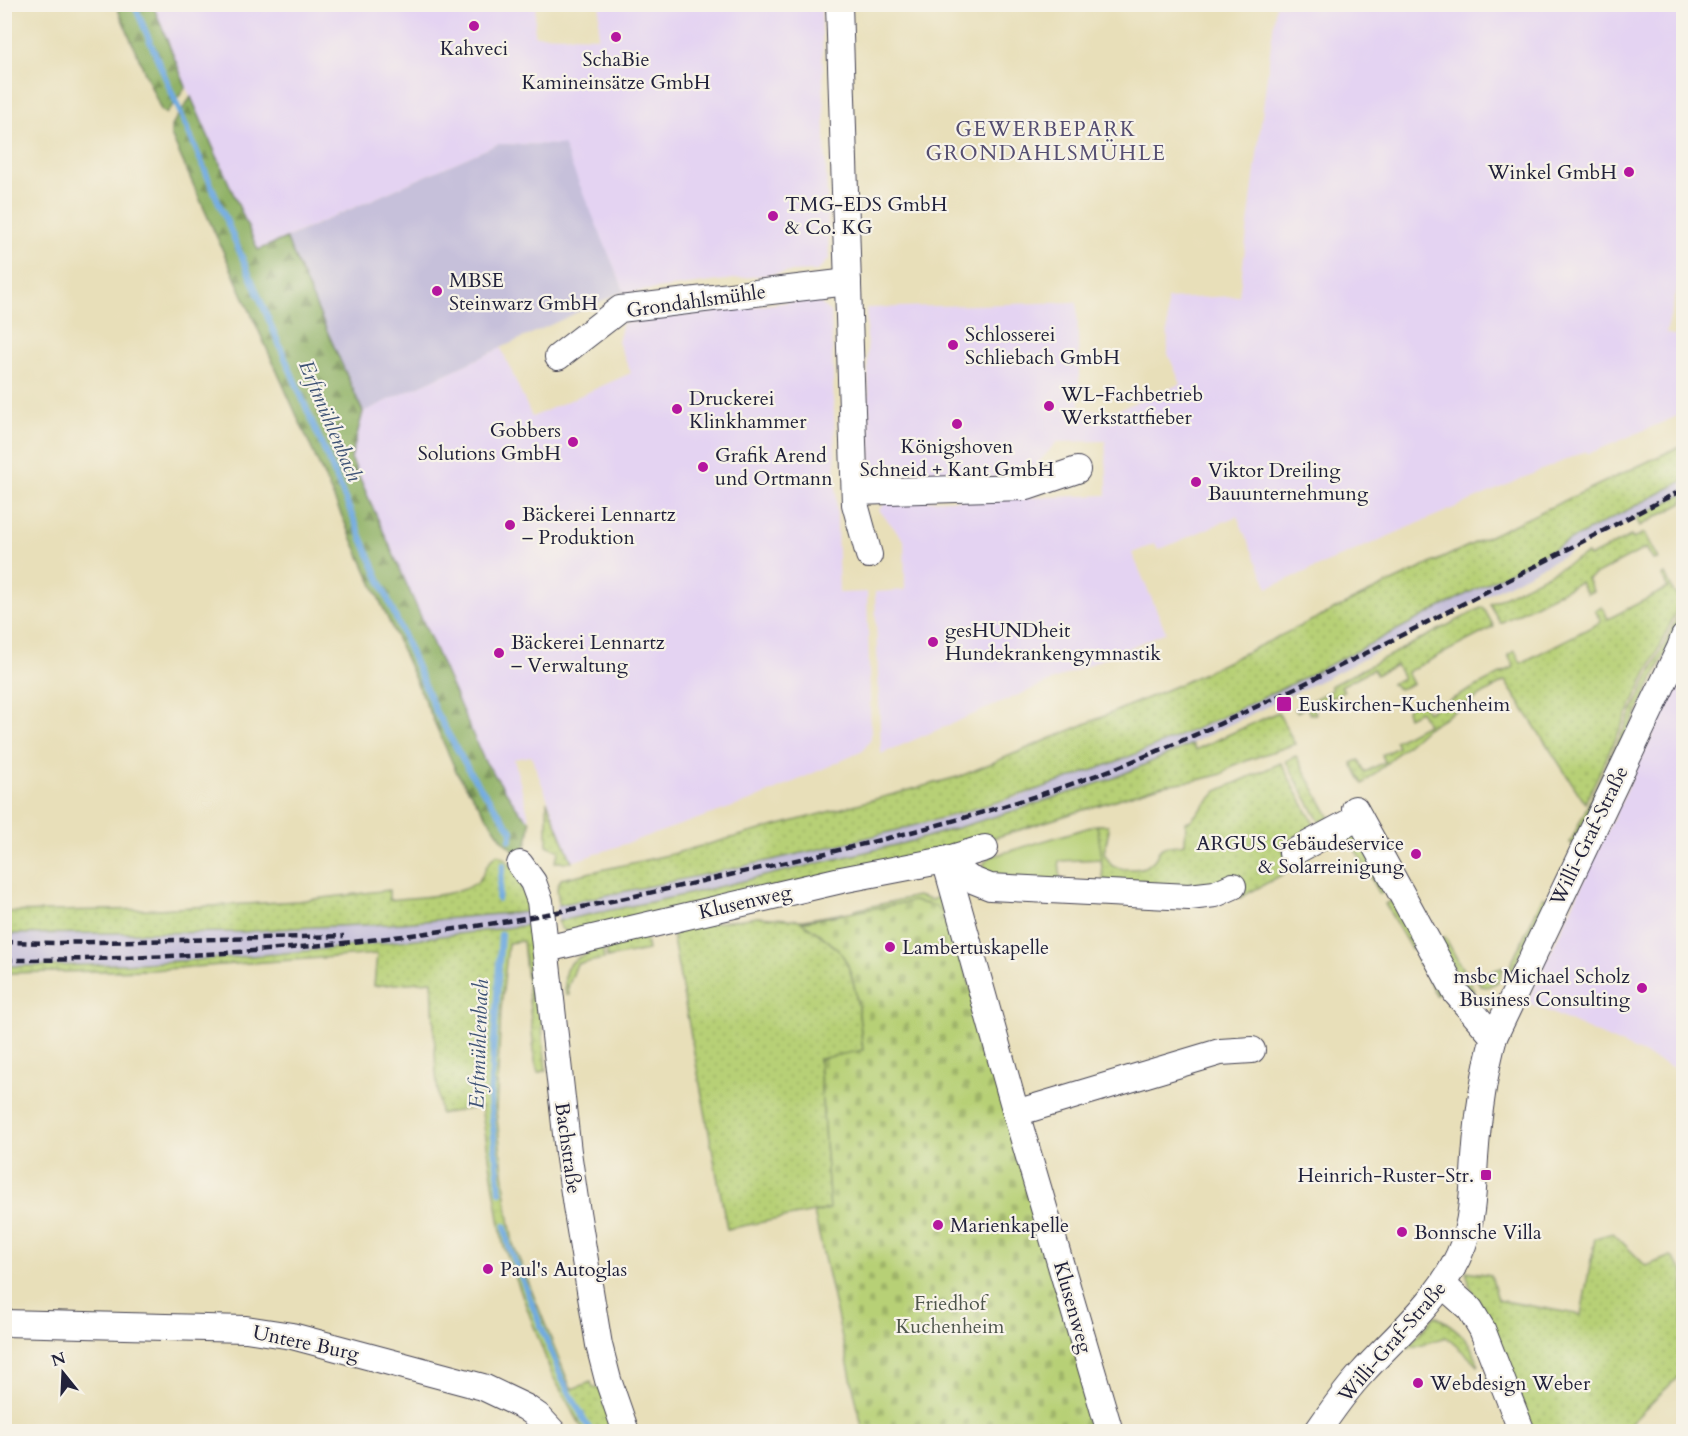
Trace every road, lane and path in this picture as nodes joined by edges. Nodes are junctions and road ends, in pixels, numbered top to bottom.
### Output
1 (839, 4) edge
2 (848, 282) junction
3 (558, 357) dead end
4 (1077, 470) dead end
5 (855, 492) junction
6 (869, 555) dead end
7 (1683, 637) edge
8 (985, 848) dead end
9 (1292, 853) dead end
10 (945, 860) junction
11 (520, 864) dead end
12 (1233, 886) dead end
13 (546, 949) junction
14 (1494, 1036) junction
15 (1252, 1050) dead end
16 (1016, 1113) junction
17 (1443, 1285) junction
18 (4, 1323) edge
19 (553, 1431) edge
20 (626, 1431) edge
21 (1110, 1431) edge
22 (1317, 1431) edge
23 (1522, 1431) edge

1 - 2 street
2 - 3 street, Grondahlsmühle
2 - 5 street
4 - 5 street
5 - 6 street
7 - 14 street, Willi-Graf-Straße
8 - 10 street, Klusenweg
9 - 14 street
10 - 12 street
10 - 13 street, Klusenweg
10 - 16 street, Klusenweg
11 - 13 street, Bachstraße
13 - 20 street, Bachstraße
14 - 17 street, Willi-Graf-Straße
15 - 16 street
16 - 21 street, Klusenweg
17 - 22 street, Willi-Graf-Straße
17 - 23 street
18 - 19 street, Untere Burg

